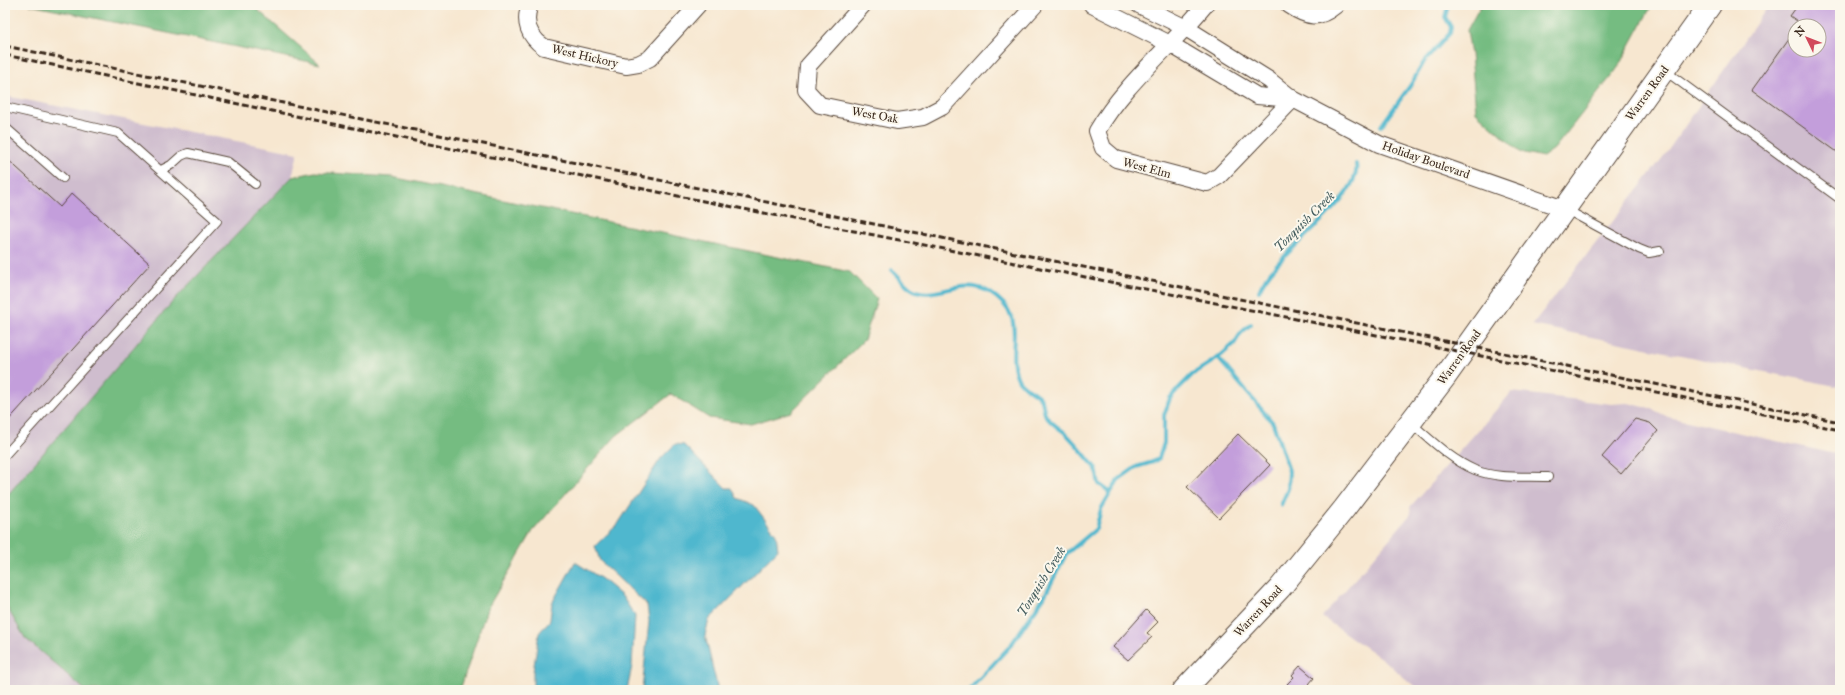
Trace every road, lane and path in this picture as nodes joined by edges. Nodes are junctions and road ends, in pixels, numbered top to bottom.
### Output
1 (530, 5) edge
2 (698, 5) edge
3 (863, 5) edge
4 (1035, 5) edge
5 (1092, 5) edge
6 (1139, 5) edge
7 (1205, 5) edge
8 (1289, 5) edge
9 (1336, 5) edge
10 (1710, 5) edge
11 (1186, 28) junction
12 (1170, 44) junction
13 (1664, 69) junction
14 (1293, 99) junction
15 (5, 107) edge
16 (5, 127) edge
17 (161, 170) junction
18 (63, 178) dead end
19 (255, 184) dead end
20 (1840, 199) edge
21 (1564, 209) junction
22 (1660, 250) dead end
23 (1410, 423) junction
24 (5, 455) edge
25 (1548, 477) dead end
26 (1184, 690) edge

1 - 2 street, West Hickory
3 - 4 street, West Oak
5 - 12 street, Holiday Boulevard
6 - 11 street, Holiday Boulevard
7 - 11 street
8 - 9 street
10 - 13 main road, Warren Road
11 - 12 street
11 - 14 street, Holiday Boulevard
12 - 14 street, Holiday Boulevard
12 - 14 street, West Elm
13 - 20 lane
13 - 21 main road, Warren Road
14 - 21 street, Holiday Boulevard
15 - 17 lane
16 - 18 lane
17 - 19 lane
17 - 24 lane
21 - 22 lane
21 - 23 main road, Warren Road
23 - 25 lane
23 - 26 main road, Warren Road

